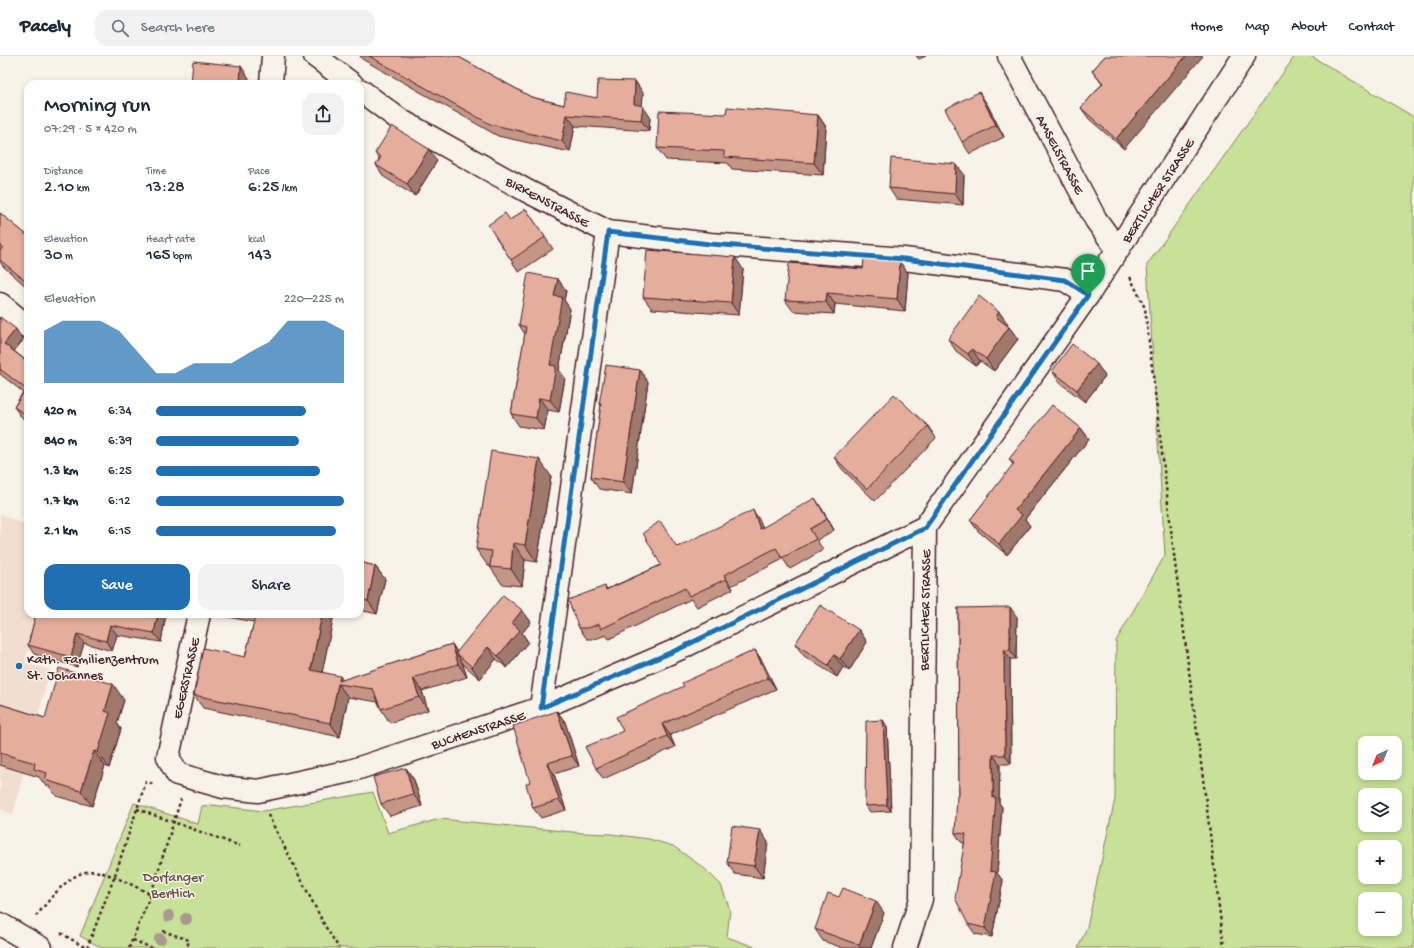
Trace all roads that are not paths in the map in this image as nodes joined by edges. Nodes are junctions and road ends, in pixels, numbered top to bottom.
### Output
1 (273, 56) edge
2 (315, 56) edge
3 (1009, 56) edge
4 (1244, 56) edge
5 (271, 80) edge
6 (347, 80) edge
7 (364, 93) edge
8 (608, 232) junction
9 (1118, 250) junction
10 (1088, 295) junction
11 (0, 304) edge
12 (24, 324) edge
13 (925, 528) junction
14 (198, 618) edge
15 (541, 708) junction
16 (171, 742) joint
17 (0, 924) edge
18 (41, 948) edge
19 (905, 948) edge

1 - 5 street
2 - 6 street
3 - 9 street, AMSELSTRASSE
4 - 9 street, BERTLICHER STRASSE
7 - 8 street, BIRKENSTRASSE
8 - 10 street, BIRKENSTRASSE
8 - 15 street
9 - 10 street, BERTLICHER STRASSE
10 - 13 street, BERTLICHER STRASSE
11 - 12 street
13 - 15 street, BUCHENSTRASSE
13 - 19 street, BERTLICHER STRASSE
14 - 16 street, EGERSTRASSE
15 - 16 street, BUCHENSTRASSE
17 - 18 street

